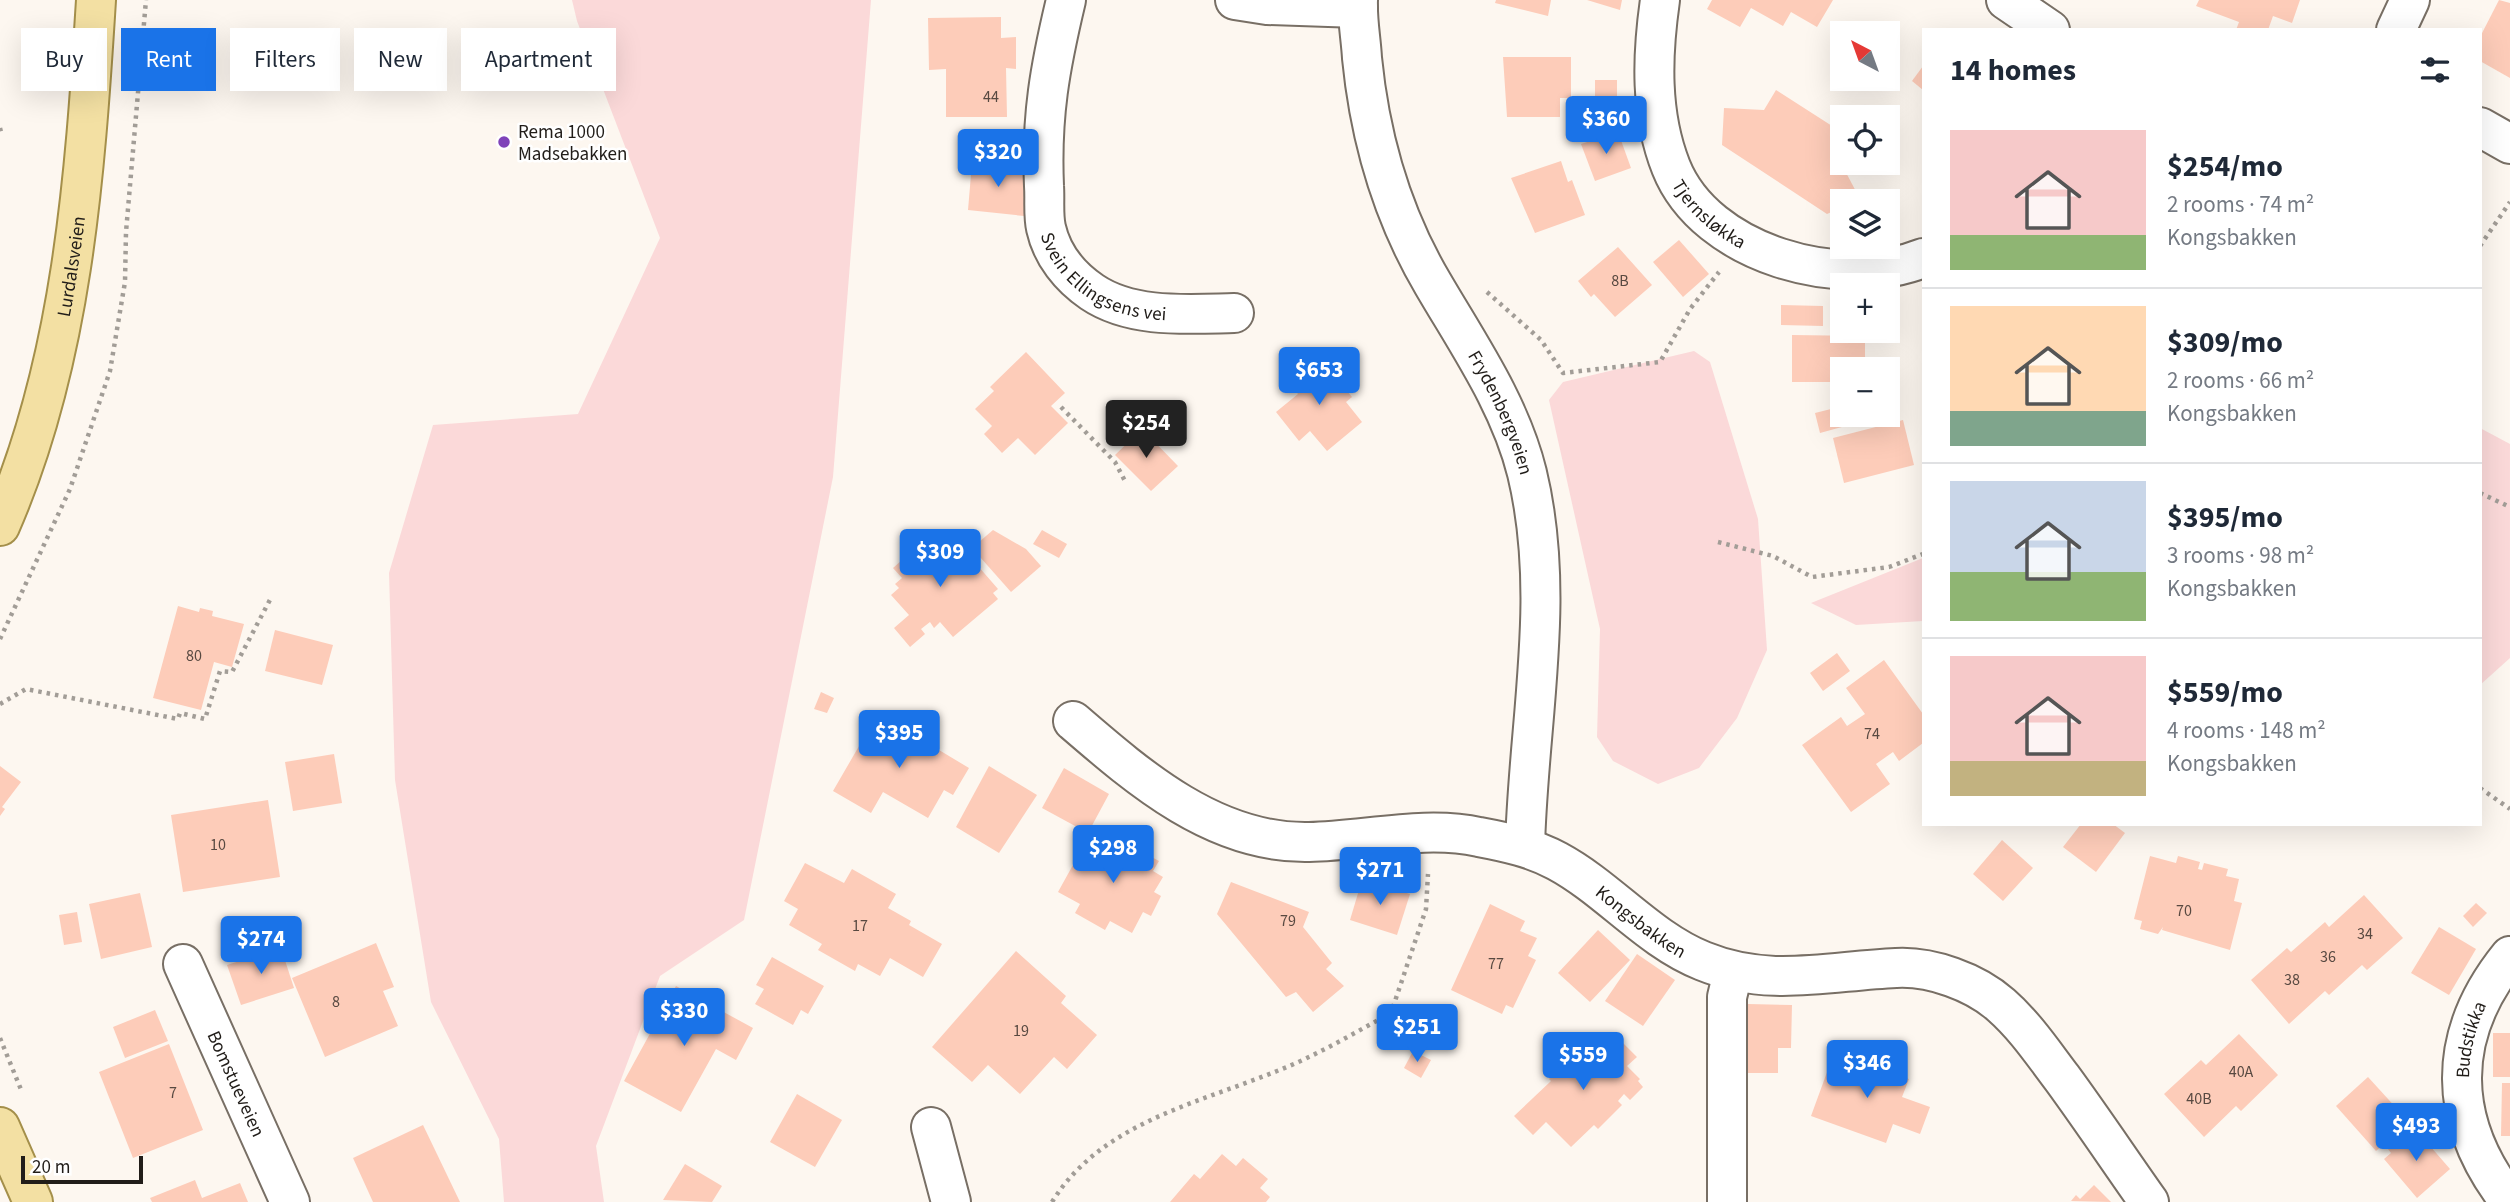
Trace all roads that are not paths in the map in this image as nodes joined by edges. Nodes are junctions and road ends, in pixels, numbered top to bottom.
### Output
1 (96, 0) edge
2 (1066, 0) edge
3 (1235, 0) edge
4 (1660, 0) edge
5 (2006, 0) edge
6 (2410, 0) edge
7 (1358, 4) edge
8 (2047, 28) edge
9 (2397, 28) edge
10 (2482, 128) edge
11 (2510, 144) edge
12 (1922, 258) edge
13 (1234, 313) dead end
14 (0, 526) edge
15 (1073, 721) dead end
16 (1525, 847) junction
17 (2510, 956) edge
18 (183, 964) dead end
19 (1733, 972) junction
20 (0, 1127) edge
21 (931, 1127) dead end
22 (33, 1202) edge
23 (290, 1202) edge
24 (951, 1202) edge
25 (1727, 1202) edge
26 (2150, 1202) edge
27 (2510, 1202) edge

1 - 14 main road, Lurdalsveien
2 - 13 street, Svein Ellingsens vei
3 - 7 street
4 - 12 street, Tjernsløkka
5 - 8 street
6 - 9 street
7 - 16 street, Frydenbergveien
10 - 11 street
15 - 16 street, Kongsbakken
16 - 19 street, Kongsbakken
17 - 27 street, Budstikka
18 - 23 street, Bomstueveien
19 - 25 street
19 - 26 street, Kongsbakken
20 - 22 main road
21 - 24 street

